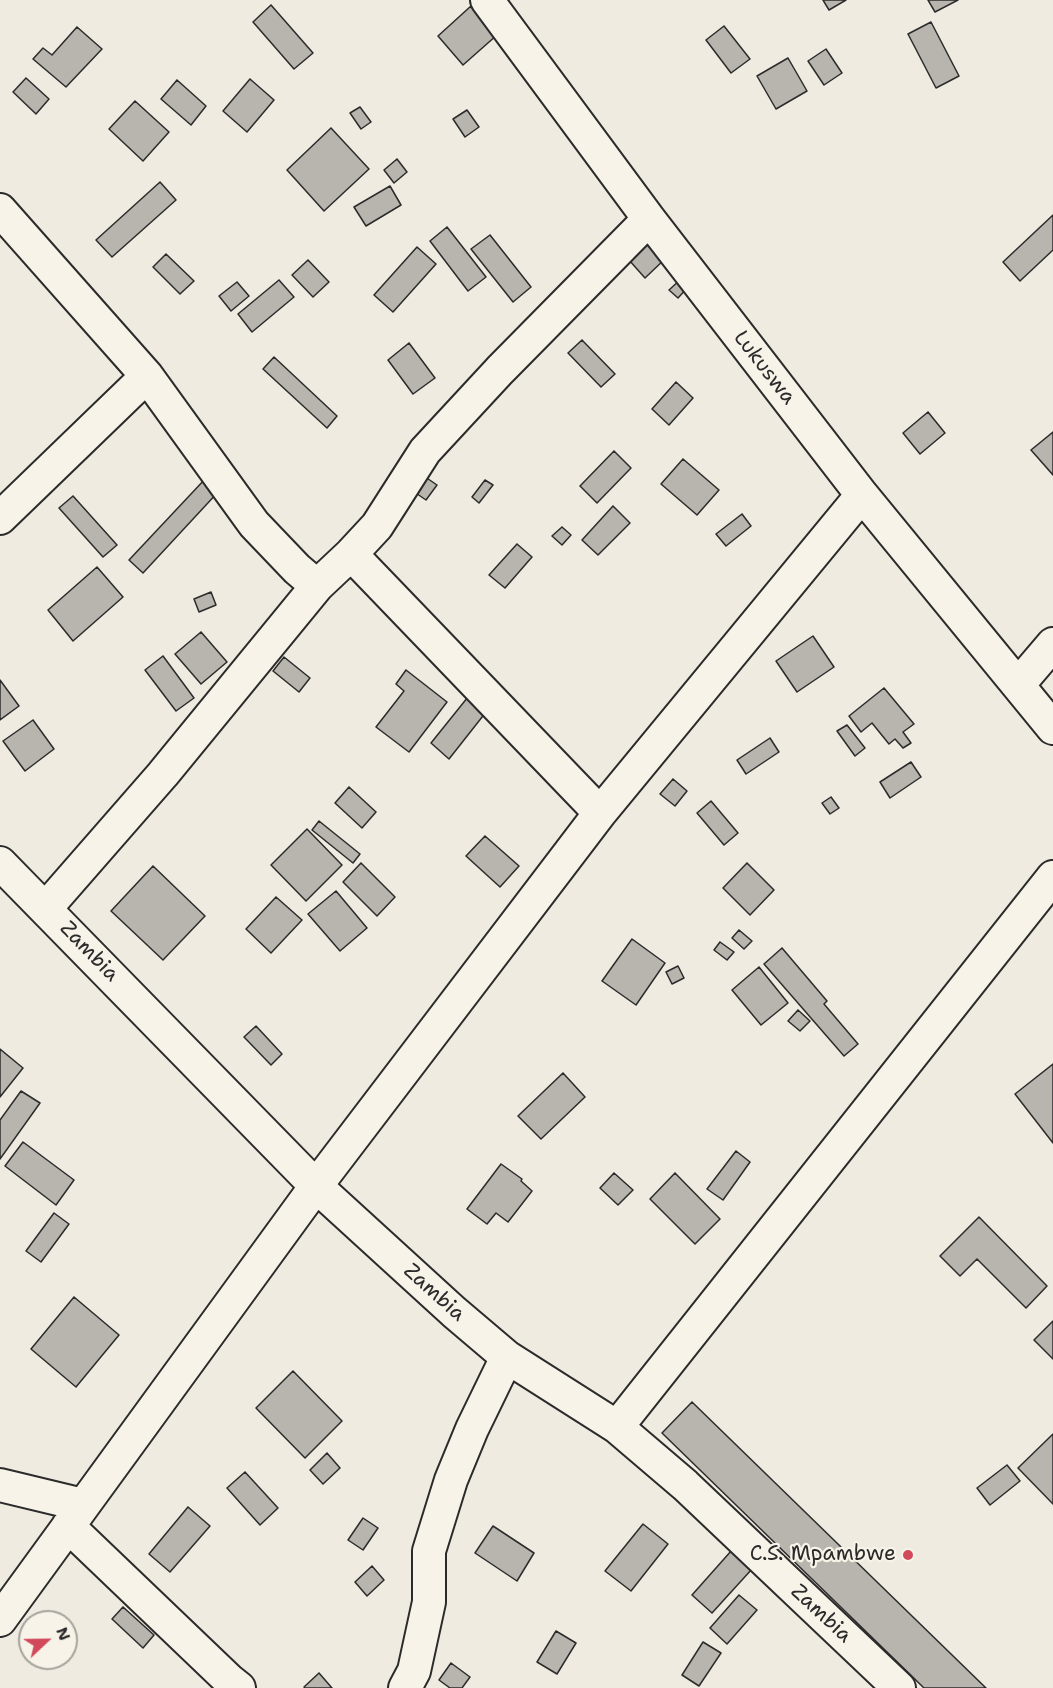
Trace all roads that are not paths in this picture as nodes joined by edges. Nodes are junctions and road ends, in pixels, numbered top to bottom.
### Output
1 (488, 0) edge
2 (0, 210) edge
3 (649, 219) junction
4 (147, 376) junction
5 (862, 495) junction
6 (0, 518) edge
7 (351, 554) junction
8 (317, 586) junction
9 (1053, 644) edge
10 (1018, 685) junction
11 (1053, 728) edge
12 (600, 813) junction
13 (0, 863) edge
14 (1053, 877) edge
15 (46, 908) junction
16 (316, 1186) junction
17 (507, 1357) junction
18 (617, 1427) junction
19 (0, 1485) edge
20 (75, 1515) junction
21 (0, 1620) edge
22 (239, 1688) edge
23 (405, 1688) edge
24 (899, 1688) edge

1 - 3 street, Lukuswa
2 - 4 street
3 - 5 street, Lukuswa
3 - 7 street
4 - 6 street
4 - 8 street
5 - 10 street, Lukuswa
5 - 12 street
7 - 8 street
7 - 12 street
8 - 15 street
9 - 10 street
10 - 11 street, Lukuswa
12 - 16 street
13 - 15 street, Zambia
14 - 18 street
15 - 16 street, Zambia
16 - 17 street, Zambia
16 - 20 street
17 - 18 street, Zambia
17 - 23 street
18 - 24 street, Zambia
19 - 20 street
20 - 21 street
20 - 22 street

